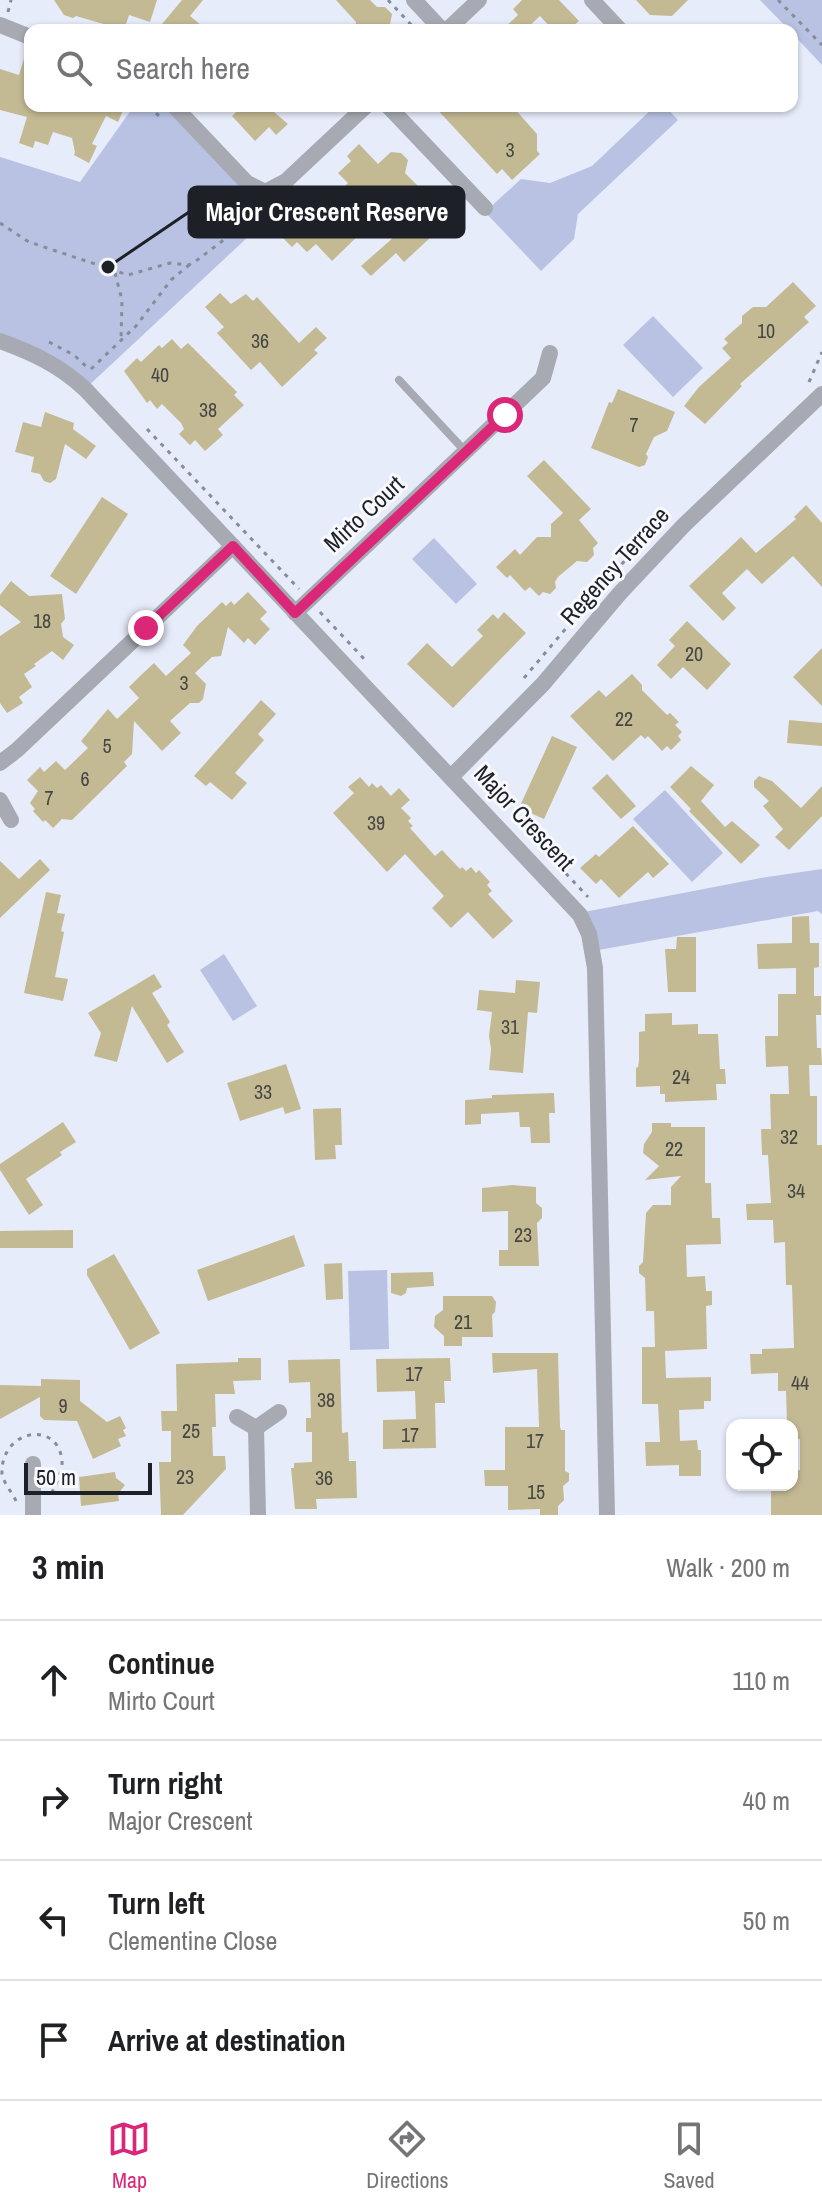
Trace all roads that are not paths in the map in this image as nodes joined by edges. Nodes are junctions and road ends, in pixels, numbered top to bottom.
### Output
1 (414, 0) edge
2 (479, 0) edge
3 (592, 0) edge
4 (3, 21) edge
5 (439, 24) edge
6 (452, 24) edge
7 (614, 24) edge
8 (24, 33) edge
9 (180, 112) edge
10 (360, 112) edge
11 (394, 112) edge
12 (485, 208) dead end
13 (0, 341) edge
14 (550, 353) dead end
15 (399, 380) dead end
16 (822, 394) edge
17 (466, 451) junction
18 (233, 546) junction
19 (295, 613) junction
20 (0, 763) edge
21 (452, 776) junction
22 (0, 800) edge
23 (11, 820) dead end
24 (279, 1412) dead end
25 (237, 1417) dead end
26 (256, 1428) junction
27 (33, 1464) dead end
28 (33, 1515) edge
29 (258, 1515) edge
30 (607, 1515) edge

1 - 5 street
2 - 6 street
3 - 7 street
4 - 8 street
9 - 10 street
11 - 12 street
13 - 18 street, Major Crescent
14 - 17 street, Mirto Court
15 - 17 lane
16 - 21 street, Regency Terrace
17 - 19 street, Mirto Court
18 - 19 street, Major Crescent
18 - 20 street
19 - 21 street, Major Crescent
21 - 30 street, Major Crescent
22 - 23 street
24 - 26 street
25 - 26 street
26 - 29 street
27 - 28 street

